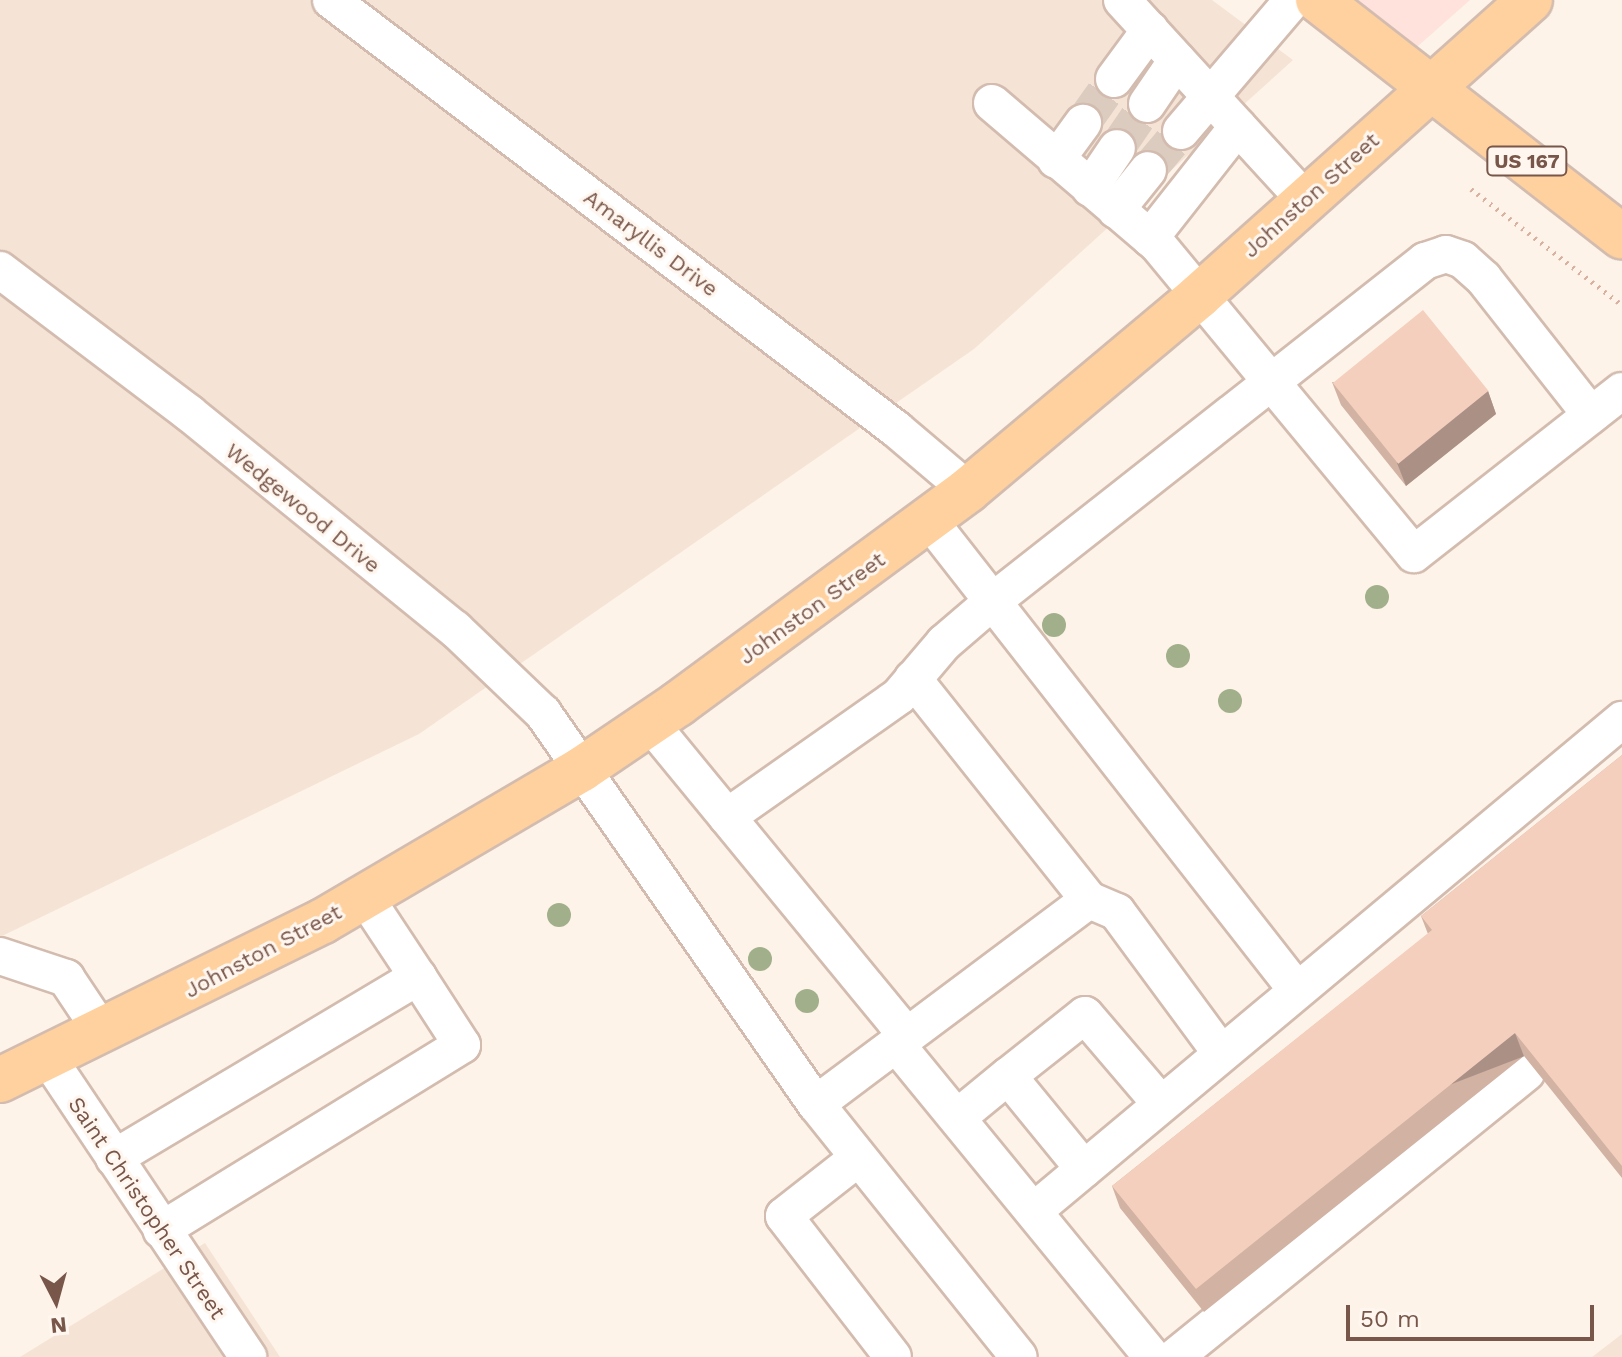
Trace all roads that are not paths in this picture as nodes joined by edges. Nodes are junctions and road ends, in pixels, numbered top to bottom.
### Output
1 (331, 0) edge
2 (1122, 0) edge
3 (1293, 0) edge
4 (1318, 0) edge
5 (1530, 0) edge
6 (1150, 30) junction
7 (1177, 60) junction
8 (1114, 79) tunnel mouth
9 (1432, 84) junction
10 (1209, 95) junction
11 (992, 103) dead end
12 (1147, 104) tunnel mouth
13 (1083, 123) tunnel mouth
14 (1238, 126) junction
15 (1181, 131) tunnel mouth
16 (1117, 148) tunnel mouth
17 (1056, 160) junction
18 (1148, 170) tunnel mouth
19 (1103, 199) junction
20 (1305, 200) junction
21 (1622, 237) edge
22 (1150, 238) junction
23 (0, 270) edge
24 (1199, 296) junction
25 (1269, 384) junction
26 (1622, 391) edge
27 (1591, 415) junction
28 (968, 490) junction
29 (929, 520) junction
30 (993, 601) junction
31 (913, 679) junction
32 (1622, 720) edge
33 (650, 723) junction
34 (582, 769) junction
35 (727, 817) junction
36 (365, 897) junction
37 (1089, 900) junction
38 (0, 956) edge
39 (418, 977) junction
40 (1296, 989) junction
41 (102, 1032) junction
42 (902, 1040) junction
43 (1221, 1053) junction
44 (48, 1058) junction
45 (1526, 1073) edge
46 (1008, 1076) junction
47 (0, 1080) edge
48 (816, 1104) junction
49 (1161, 1104) junction
50 (958, 1117) junction
51 (114, 1158) junction
52 (858, 1158) junction
53 (1084, 1169) junction
54 (1035, 1210) junction
55 (161, 1230) junction
56 (248, 1357) edge
57 (893, 1357) edge
58 (1019, 1357) edge
59 (1152, 1357) edge
60 (1175, 1357) edge

1 - 28 street, Amaryllis Drive
2 - 6 street
3 - 10 street
4 - 9 main road
5 - 9 main road, Johnston Street
6 - 7 street
6 - 8 street
7 - 10 street
7 - 12 street
9 - 20 main road, Johnston Street
9 - 21 main road, US 167
10 - 14 street
10 - 15 street
11 - 17 street
13 - 17 street
14 - 20 street
14 - 22 street
16 - 19 street
17 - 19 street
18 - 19 street
19 - 22 street
20 - 24 main road, Johnston Street
22 - 24 street
23 - 34 street, Wedgewood Drive
24 - 25 street
24 - 28 main road, Johnston Street
25 - 27 street
25 - 27 street
25 - 30 street
26 - 27 street
28 - 29 main road, Johnston Street
29 - 30 street
29 - 33 main road, Johnston Street
30 - 31 street
30 - 40 street
31 - 35 street
31 - 37 street
32 - 40 street
33 - 34 main road, Johnston Street
33 - 35 street
34 - 36 main road, Johnston Street
34 - 48 street, Wedgewood Drive
35 - 42 street
36 - 39 street
36 - 41 main road, Johnston Street
37 - 42 street
37 - 43 street
38 - 41 street
39 - 51 street
39 - 55 street
40 - 43 street
41 - 44 main road, Johnston Street
42 - 48 street
42 - 50 street
43 - 49 street
44 - 47 main road, Johnston Street
44 - 51 street, Saint Christopher Street
45 - 60 street
46 - 49 street
46 - 50 street
46 - 53 street
48 - 52 street, Wedgewood Drive
49 - 53 street
50 - 54 street
51 - 55 street, Saint Christopher Street
52 - 57 street
52 - 58 street, Wedgewood Drive
53 - 54 street
54 - 59 street
55 - 56 street, Saint Christopher Street

